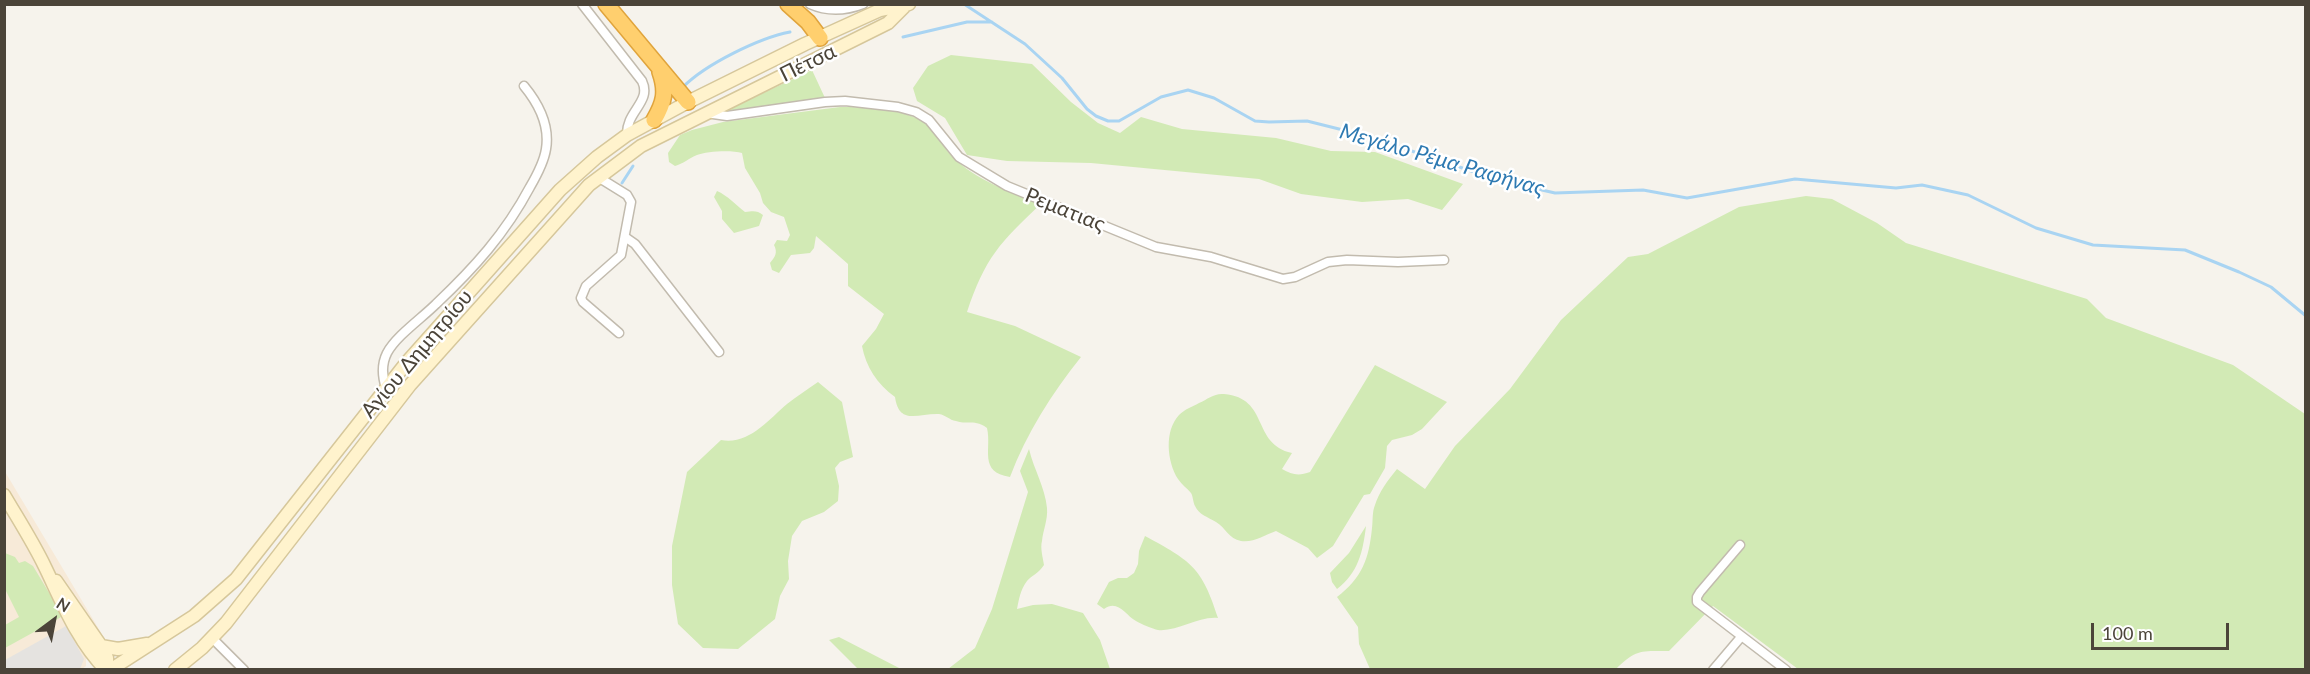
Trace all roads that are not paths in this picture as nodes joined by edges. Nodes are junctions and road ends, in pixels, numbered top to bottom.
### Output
1 (582, 4) edge
2 (606, 4) edge
3 (788, 4) edge
4 (810, 4) edge
5 (864, 4) edge
6 (906, 6) edge
7 (820, 38) junction
8 (827, 54) junction
9 (660, 70) junction
10 (752, 70) joint
11 (524, 86) dead end
12 (688, 102) junction
13 (706, 113) junction
14 (654, 120) junction
15 (627, 135) junction
16 (598, 177) junction
17 (625, 237) junction
18 (1444, 260) dead end
19 (619, 333) dead end
20 (719, 352) dead end
21 (386, 388) junction
22 (4, 495) edge
23 (1740, 546) dead end
24 (45, 566) junction
25 (1741, 637) junction
26 (212, 638) junction
27 (152, 643) junction
28 (101, 646) junction
29 (108, 669) edge
30 (175, 669) edge
31 (244, 669) edge
32 (1713, 669) edge
33 (1786, 669) edge

1 - 15 street
2 - 9 highway
3 - 7 highway
4 - 5 street, Πέτσα
6 - 7 street, Πέτσα
6 - 8 street, Πέτσα
7 - 8 street
7 - 10 street, Πέτσα
8 - 13 street, Πέτσα
9 - 12 highway
9 - 14 highway
10 - 12 street, Αγίου Δημητρίου
11 - 21 street
12 - 13 street
12 - 14 street, Αγίου Δημητρίου
13 - 16 street, Αγίου Δημητρίου
13 - 18 street, Ρεματιας
14 - 15 street, Αγίου Δημητρίου
15 - 21 street, Αγίου Δημητρίου
16 - 17 street
16 - 26 street, Αγίου Δημητρίου
17 - 19 street
17 - 20 street
21 - 27 street, Αγίου Δημητρίου
22 - 24 street
23 - 25 street
24 - 28 street
24 - 29 street
25 - 32 street
25 - 33 street
26 - 30 street, Αγίου Δημητρίου
26 - 31 street
27 - 28 street
27 - 29 street, Αγίου Δημητρίου
28 - 29 street

